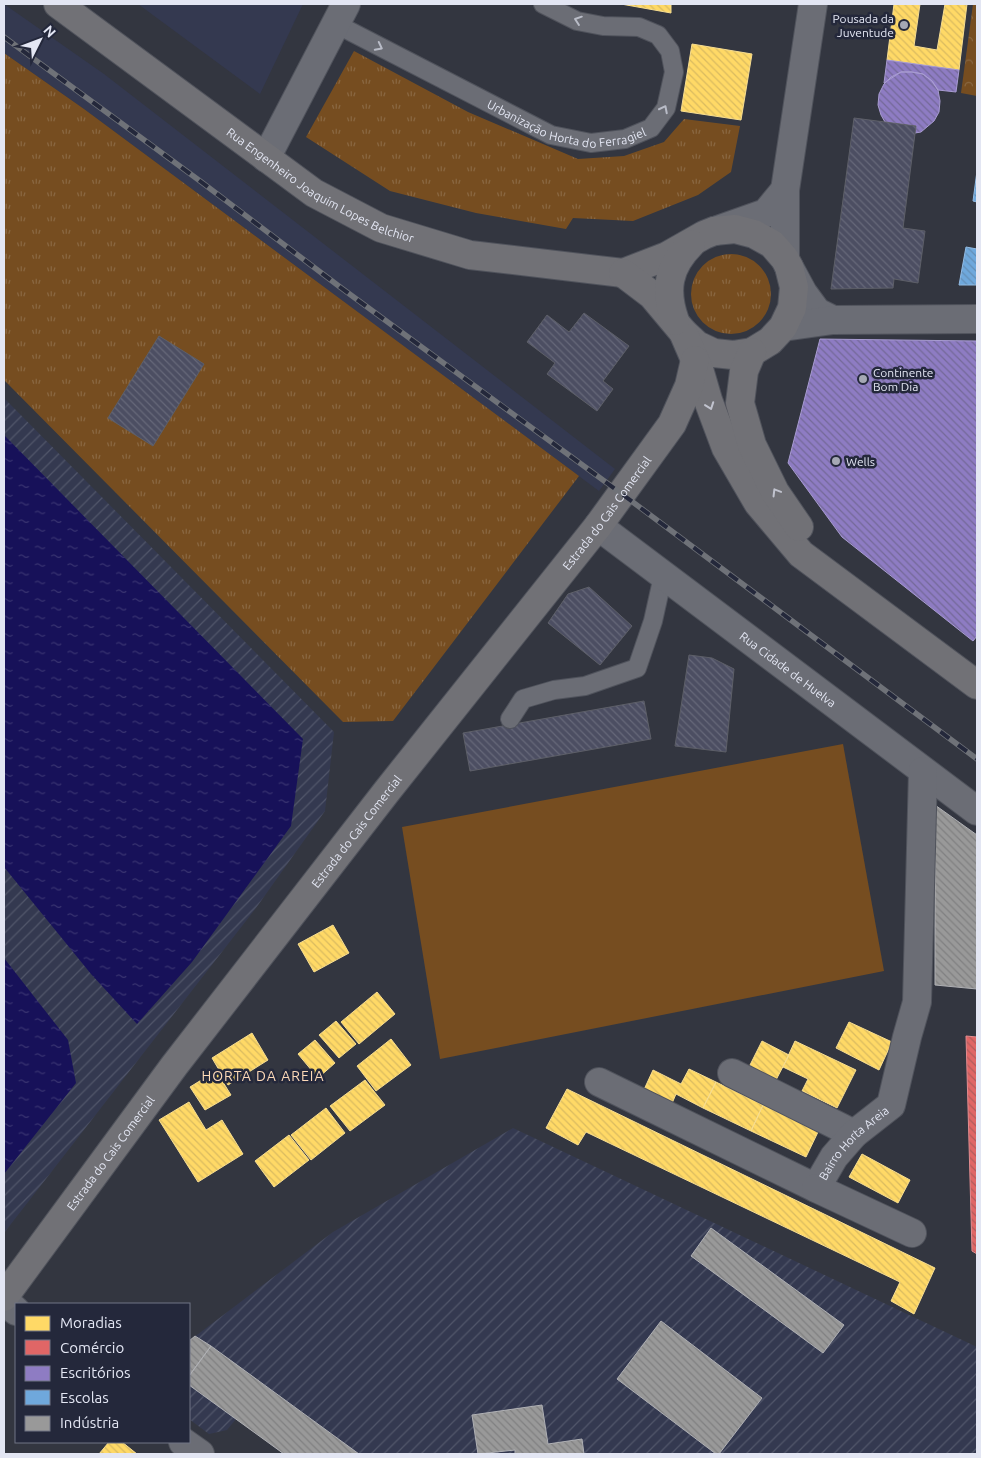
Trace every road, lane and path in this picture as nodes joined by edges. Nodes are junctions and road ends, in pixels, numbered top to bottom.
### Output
1 (58, 4) edge
2 (543, 4) edge
3 (813, 4) edge
4 (341, 14) edge
5 (266, 158) junction
6 (785, 190) junction
7 (704, 236) junction
8 (787, 263) junction
9 (623, 274) junction
10 (977, 319) edge
11 (833, 320) junction
12 (679, 327) junction
13 (783, 327) junction
14 (752, 352) junction
15 (695, 360) junction
16 (598, 526) junction
17 (663, 576) junction
18 (860, 598) junction
19 (977, 684) edge
20 (510, 719) dead end
21 (923, 771) junction
22 (977, 811) edge
23 (732, 1073) dead end
24 (599, 1082) dead end
25 (854, 1134) junction
26 (816, 1188) junction
27 (912, 1233) dead end
28 (4, 1298) edge
29 (15, 1310) edge
30 (184, 1443) edge
31 (200, 1454) edge

1 - 5 street, Rua Engenheiro Joaquim Lopes Belchior
4 -> 2 lane, Urbanização Horta do Ferragiel
3 - 6 street
4 - 5 street
5 - 9 street, Rua Engenheiro Joaquim Lopes Belchior
6 - 7 street
6 - 8 street
7 - 8 street
7 - 9 street
7 - 12 street
8 - 11 street
8 - 13 street
9 - 12 street
10 - 11 street
11 - 13 street
12 - 14 street
12 - 15 street
13 - 14 street
18 -> 14 street
15 - 16 street, Estrada do Cais Comercial
15 -> 18 street
16 - 17 street, Rua Cidade de Huelva
16 - 28 street, Estrada do Cais Comercial
17 - 20 lane
17 - 21 street, Rua Cidade de Huelva
18 - 19 street
21 - 22 street, Rua Cidade de Huelva
21 - 25 street, Bairro Horta Areia
23 - 25 street
24 - 26 street, Bairro Horta Areia
25 - 26 street, Bairro Horta Areia
26 - 27 street
28 - 29 street
30 - 31 street

